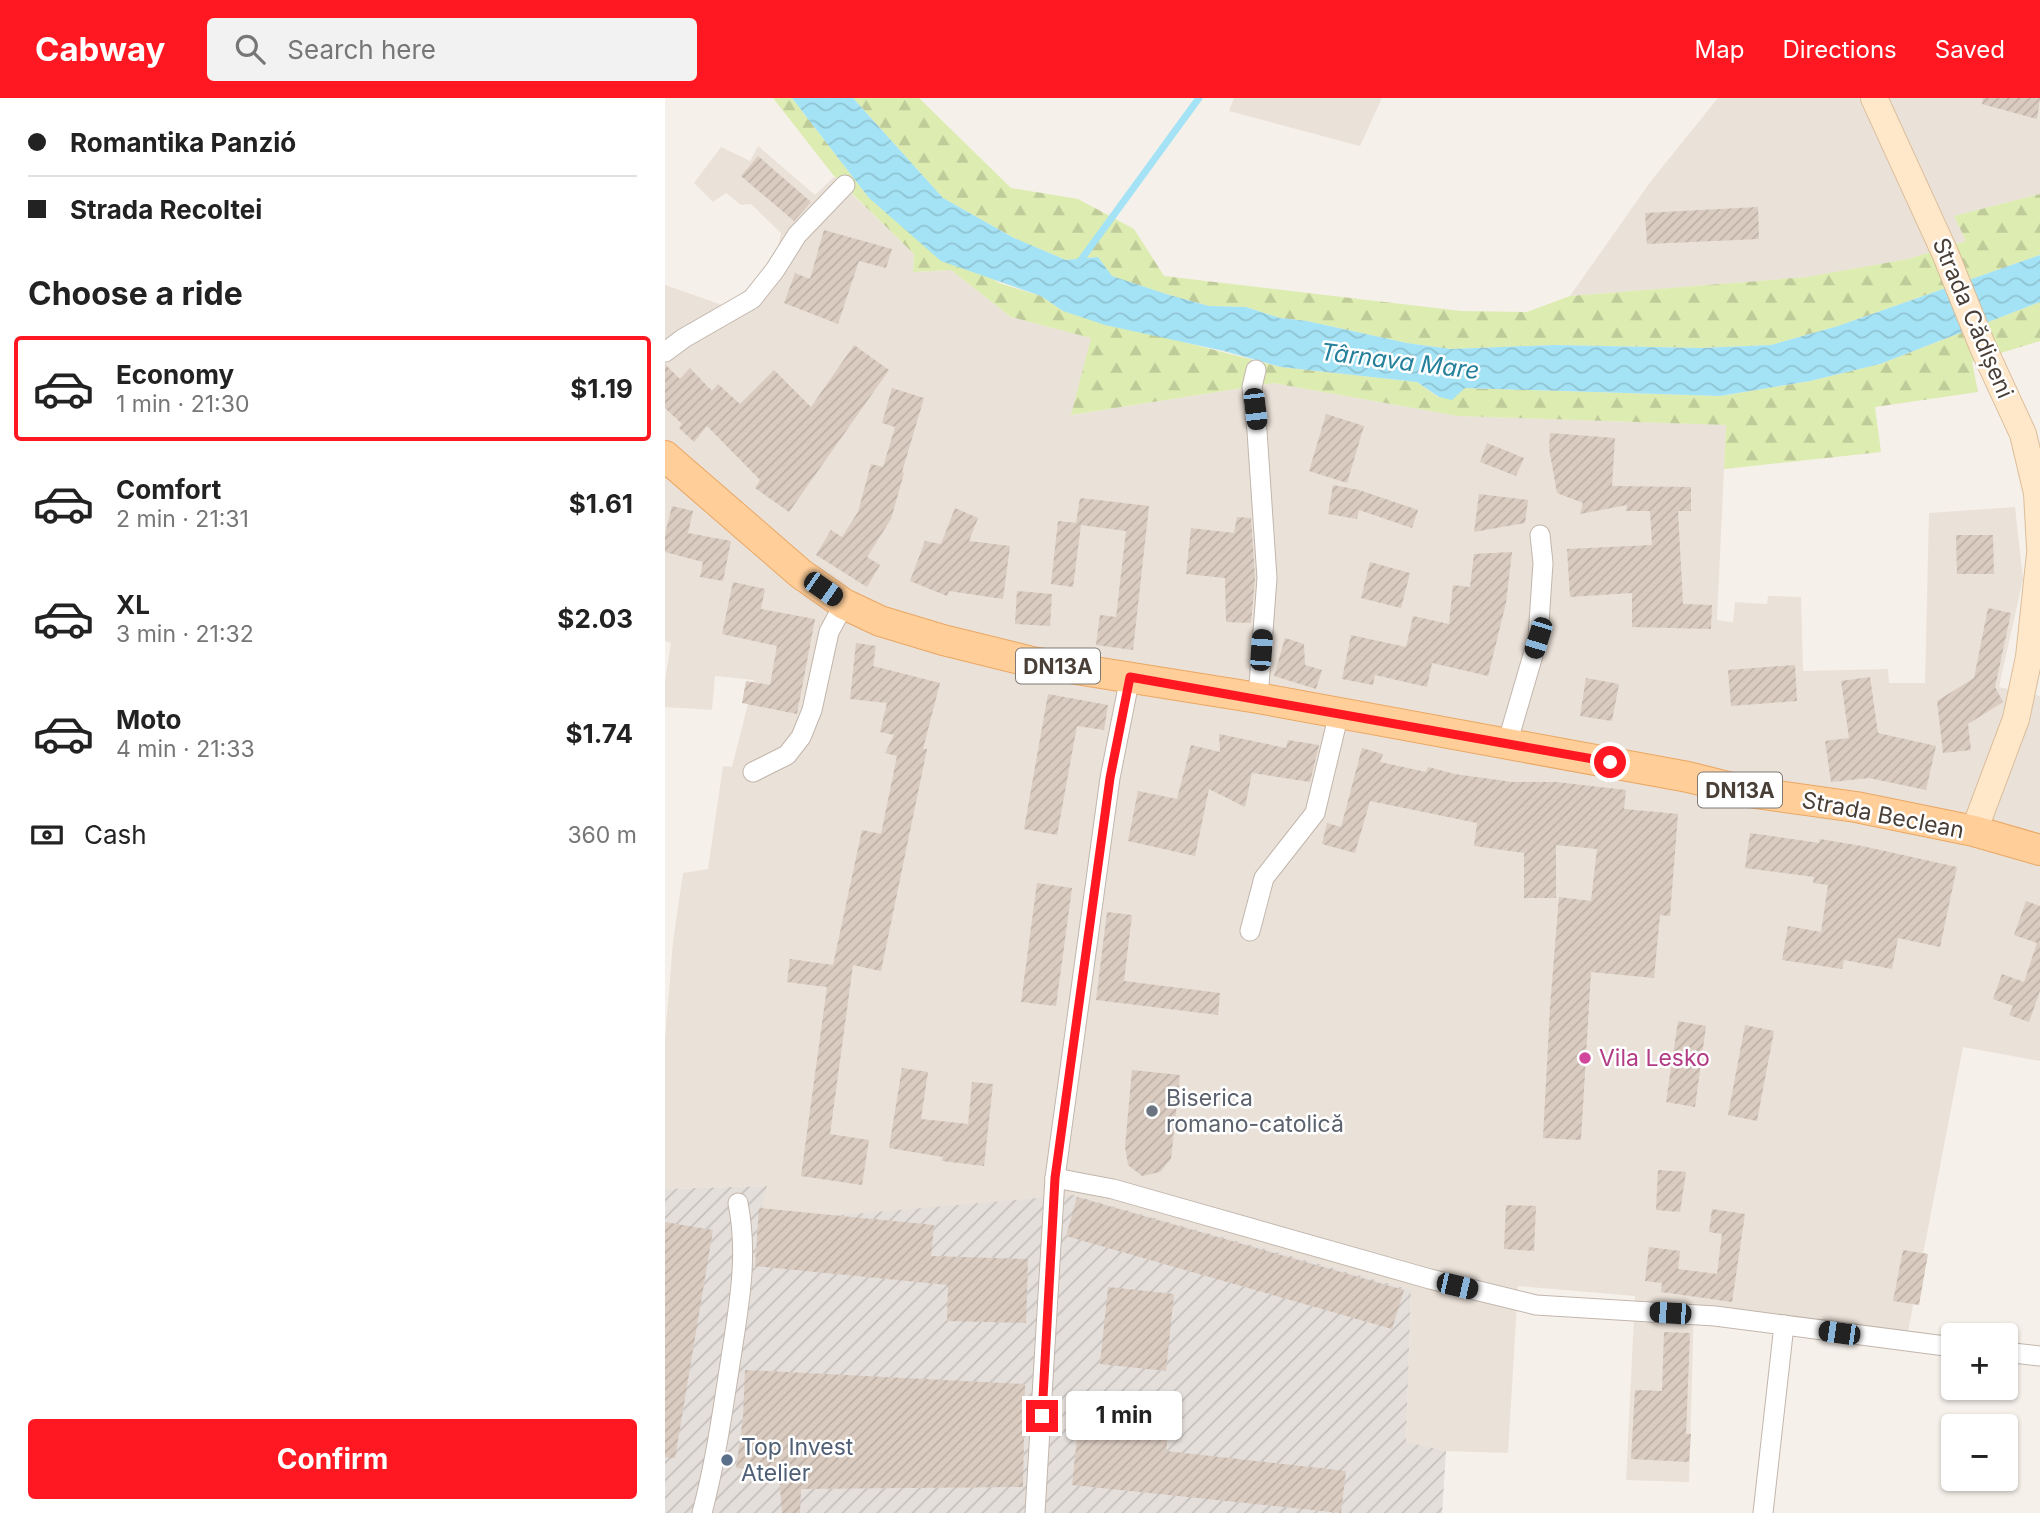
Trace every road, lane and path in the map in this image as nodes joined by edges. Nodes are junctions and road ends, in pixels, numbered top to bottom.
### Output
1 (1874, 98) edge
2 (845, 185) dead end
3 (665, 352) edge
4 (1256, 370) dead end
5 (665, 456) edge
6 (1540, 535) dead end
7 (2040, 547) edge
8 (2040, 554) edge
9 (844, 604) junction
10 (1130, 677) junction
11 (1258, 698) junction
12 (1339, 713) junction
13 (1507, 744) junction
14 (753, 772) dead end
15 (1974, 831) junction
16 (2040, 850) edge
17 (1250, 931) dead end
18 (1055, 1178) junction
19 (738, 1203) dead end
20 (1784, 1325) junction
21 (1941, 1345) edge
22 (2018, 1353) edge
23 (2040, 1356) edge
24 (702, 1513) edge
25 (1035, 1513) edge
26 (1763, 1513) edge

1 - 7 main road, Strada Cădișeni
2 - 3 street
4 - 11 street
5 - 9 main road, Strada Beclean / DN13A
6 - 13 street
8 - 15 main road
9 - 10 main road, Strada Beclean / DN13A
9 - 14 street
10 - 11 main road, Strada Beclean / DN13A
10 - 18 street
11 - 12 main road, Strada Beclean / DN13A
12 - 13 main road, Strada Beclean / DN13A
12 - 17 street
13 - 15 main road, Strada Beclean / DN13A
15 - 16 main road, Strada Beclean / DN13A
18 - 20 street
18 - 25 street
19 - 24 street
20 - 21 street
20 - 26 street
22 - 23 street

